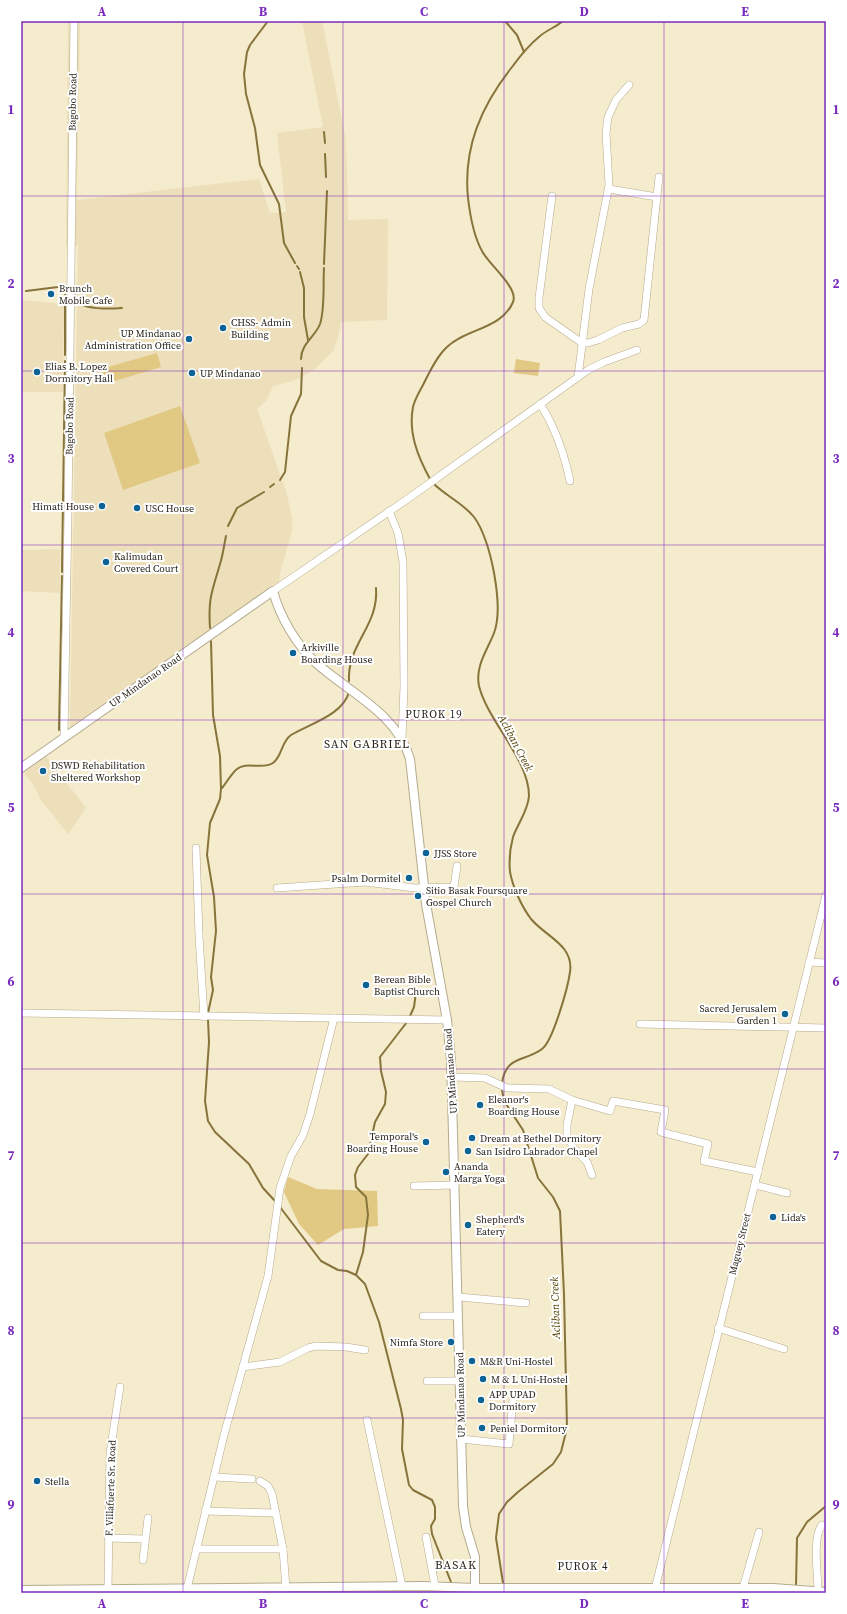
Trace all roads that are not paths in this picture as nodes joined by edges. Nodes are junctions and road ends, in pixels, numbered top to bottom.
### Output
1 (74, 21) edge
2 (629, 85) dead end
3 (659, 177) dead end
4 (608, 189) junction
5 (552, 196) dead end
6 (657, 197) junction
7 (582, 343) junction
8 (637, 350) dead end
9 (578, 377) junction
10 (540, 404) junction
11 (570, 481) dead end
12 (389, 511) junction
13 (271, 593) junction
14 (64, 737) junction
15 (402, 739) junction
16 (21, 768) edge
17 (196, 848) dead end
18 (457, 866) dead end
19 (277, 888) dead end
20 (425, 888) junction
21 (826, 895) edge
22 (809, 962) junction
23 (826, 963) edge
24 (21, 1013) edge
25 (204, 1017) junction
26 (334, 1018) junction
27 (446, 1020) junction
28 (640, 1024) dead end
29 (793, 1027) junction
30 (826, 1028) edge
31 (452, 1077) junction
32 (572, 1100) junction
33 (758, 1172) junction
34 (592, 1175) dead end
35 (455, 1185) junction
36 (754, 1185) junction
37 (414, 1186) dead end
38 (787, 1193) dead end
39 (458, 1297) junction
40 (526, 1304) dead end
41 (423, 1316) dead end
42 (458, 1316) junction
43 (718, 1328) junction
44 (784, 1349) dead end
45 (365, 1350) dead end
46 (243, 1367) junction
47 (427, 1381) dead end
48 (460, 1381) junction
49 (120, 1387) dead end
50 (513, 1399) dead end
51 (367, 1420) dead end
52 (461, 1439) junction
53 (214, 1477) junction
54 (252, 1479) dead end
55 (260, 1481) dead end
56 (205, 1511) junction
57 (276, 1513) junction
58 (148, 1518) dead end
59 (822, 1525) dead end
60 (759, 1532) dead end
61 (426, 1537) dead end
62 (108, 1538) junction
63 (145, 1539) junction
64 (196, 1549) junction
65 (283, 1549) junction
66 (142, 1560) dead end
67 (402, 1586) junction
68 (435, 1586) junction
69 (286, 1588) junction
70 (743, 1588) junction
71 (21, 1590) edge
72 (108, 1590) junction
73 (412, 1590) edge
74 (186, 1591) edge
75 (475, 1591) edge
76 (654, 1591) edge
77 (822, 1592) edge

1 - 14 street, Bagobo Road
2 - 4 street
3 - 6 street
4 - 6 street
4 - 7 street
5 - 7 street
6 - 7 street
7 - 9 street
8 - 9 street
9 - 10 street
10 - 11 street
10 - 12 street
12 - 13 street
12 - 15 street
13 - 14 street, UP Mindanao Road
13 - 15 street, UP Mindanao Road
14 - 16 street, UP Mindanao Road
15 - 20 street, UP Mindanao Road
17 - 25 street
18 - 20 street
19 - 20 street
20 - 27 street, UP Mindanao Road
21 - 22 street, Maguey Street
22 - 23 street
22 - 29 street, Maguey Street
24 - 25 street
25 - 26 street
26 - 27 street
26 - 46 street
27 - 31 street, UP Mindanao Road
28 - 29 street
29 - 30 street
29 - 33 street, Maguey Street
31 - 32 street
31 - 35 street, UP Mindanao Road
32 - 33 street
32 - 34 street
33 - 36 street, Maguey Street
35 - 37 street
35 - 39 street, UP Mindanao Road
36 - 38 street
36 - 43 street, Maguey Street
39 - 40 street
39 - 42 street, UP Mindanao Road
41 - 42 street
42 - 48 street, UP Mindanao Road
43 - 44 street
43 - 76 street, Maguey Street
45 - 46 street
46 - 53 street
47 - 48 street
48 - 52 street, UP Mindanao Road
49 - 62 street, F. Villafuerte Sr. Road
50 - 52 street
51 - 67 street
52 - 75 street, UP Mindanao Road
53 - 54 street
53 - 56 street
55 - 57 street
56 - 57 street
56 - 64 street
57 - 65 street
58 - 63 street
59 - 77 street
60 - 70 street
61 - 68 street
62 - 63 street
62 - 72 street, F. Villafuerte Sr. Road
63 - 66 street
64 - 65 street
64 - 74 street
65 - 69 street
67 - 69 street
67 - 73 street
68 - 73 street
68 - 75 street
69 - 74 street
70 - 76 street
70 - 77 street
71 - 72 street
72 - 74 street
75 - 76 street

